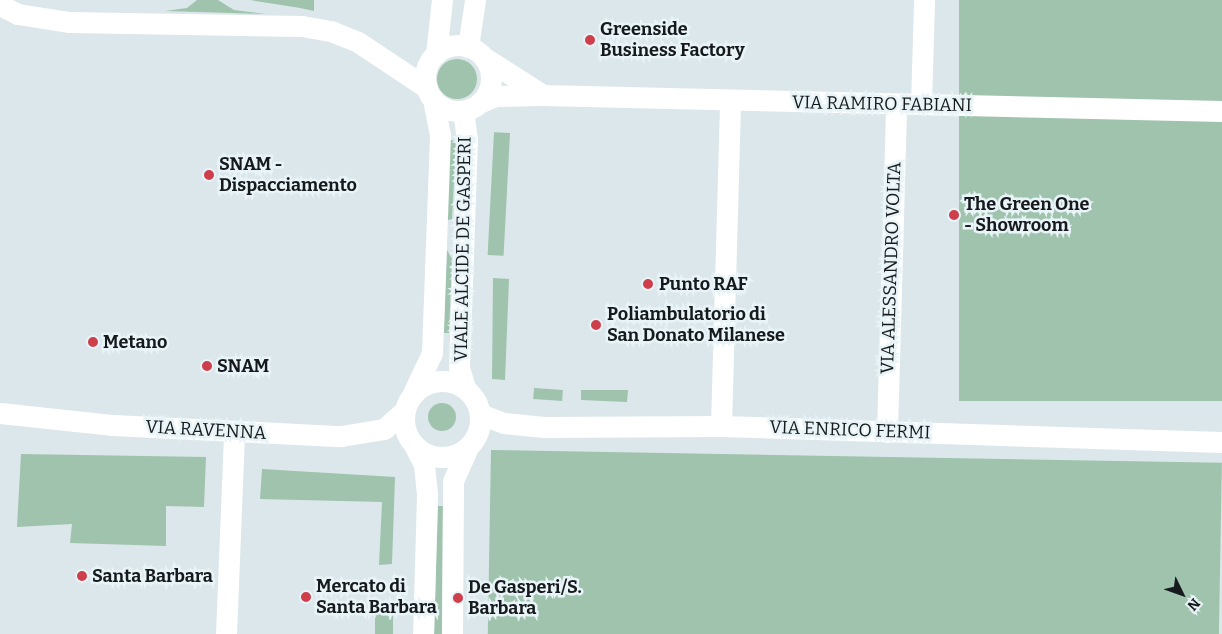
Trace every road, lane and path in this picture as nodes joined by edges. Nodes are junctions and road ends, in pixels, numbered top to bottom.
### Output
1 (442, 0) edge
2 (475, 0) edge
3 (924, 0) edge
4 (0, 5) edge
5 (475, 51) junction
6 (427, 77) junction
7 (543, 95) junction
8 (730, 101) junction
9 (896, 104) junction
10 (921, 104) junction
11 (472, 106) junction
12 (1222, 111) edge
13 (435, 242) junction
14 (463, 244) junction
15 (464, 388) junction
16 (409, 402) junction
17 (0, 413) edge
18 (480, 414) junction
19 (721, 426) junction
20 (234, 432) junction
21 (887, 432) junction
22 (1222, 442) edge
23 (416, 447) junction
24 (468, 447) junction
25 (226, 634) edge
26 (423, 634) edge
27 (452, 634) edge

1 - 6 street, VIALE ALCIDE DE GASPERI
2 - 5 street, VIALE ALCIDE DE GASPERI
3 - 10 street
4 - 6 street
5 - 6 street
5 - 7 street, VIA RAMIRO FABIANI
5 - 11 street, VIALE ALCIDE DE GASPERI
6 - 11 street, VIALE ALCIDE DE GASPERI
6 - 13 street, VIALE ALCIDE DE GASPERI
7 - 8 street, VIA RAMIRO FABIANI
7 - 11 street, VIA RAMIRO FABIANI
8 - 9 street, VIA RAMIRO FABIANI
8 - 19 street
9 - 10 street, VIA RAMIRO FABIANI
9 - 21 street, VIA ALESSANDRO VOLTA
10 - 12 street, VIA RAMIRO FABIANI
11 - 14 street, VIALE ALCIDE DE GASPERI
13 - 14 street
13 - 16 street, VIALE ALCIDE DE GASPERI
14 - 15 street, VIALE ALCIDE DE GASPERI
15 - 16 street
15 - 18 street
16 - 20 street, VIA RAVENNA
16 - 23 street
17 - 20 street, VIA RAVENNA
18 - 19 street, VIA ENRICO FERMI
18 - 24 street
19 - 21 street, VIA ENRICO FERMI
20 - 25 street
21 - 22 street, VIA ENRICO FERMI
23 - 24 street
23 - 26 street
24 - 27 street

